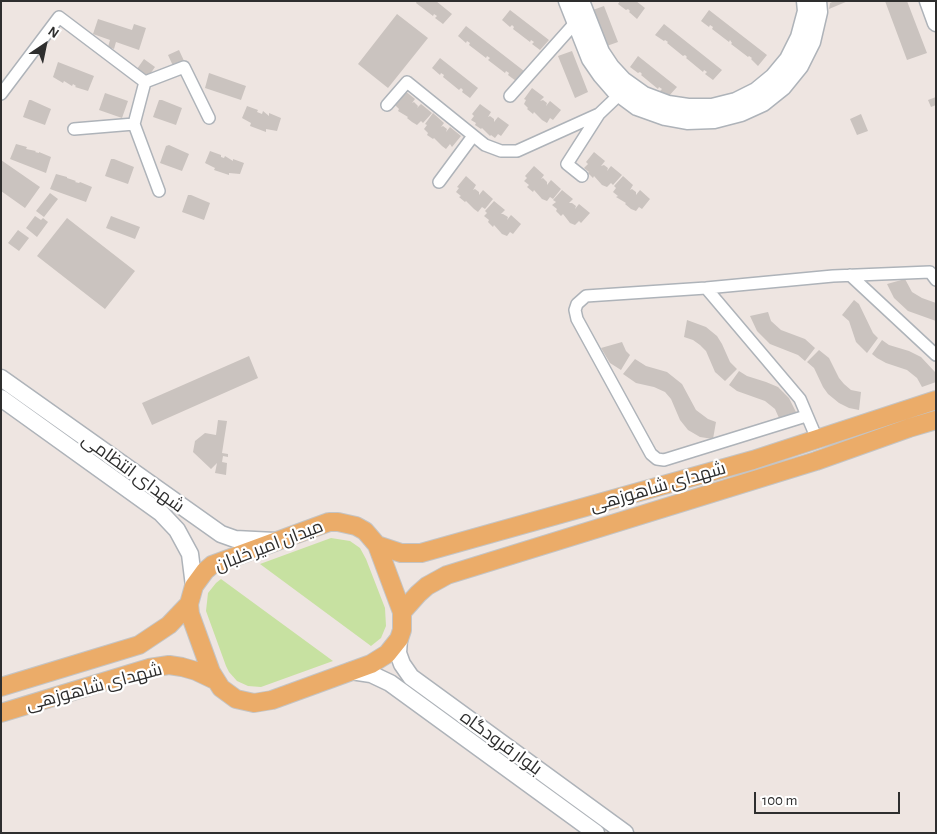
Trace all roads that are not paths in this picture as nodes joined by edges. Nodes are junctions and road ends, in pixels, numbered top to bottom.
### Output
1 (567, 1) edge
2 (581, 1) edge
3 (805, 1) edge
4 (818, 1) edge
5 (928, 1) edge
6 (575, 23) junction
7 (936, 23) edge
8 (145, 82) junction
9 (1, 94) edge
10 (620, 94) junction
11 (510, 96) dead end
12 (754, 100) junction
13 (387, 105) dead end
14 (599, 114) junction
15 (209, 118) dead end
16 (134, 124) junction
17 (74, 129) dead end
18 (473, 136) junction
19 (582, 176) dead end
20 (439, 182) dead end
21 (159, 191) dead end
22 (850, 276) junction
23 (936, 280) edge
24 (706, 288) junction
25 (936, 355) edge
26 (5, 391) edge
27 (936, 400) edge
28 (806, 416) junction
29 (936, 420) edge
30 (857, 427) junction
31 (817, 440) junction
32 (862, 444) junction
33 (275, 541) junction
34 (377, 545) junction
35 (194, 586) junction
36 (190, 604) junction
37 (402, 612) junction
38 (398, 639) junction
39 (351, 671) junction
40 (215, 680) junction
41 (1, 687) edge
42 (1, 713) edge
43 (596, 833) edge
44 (625, 833) edge

1 - 6 main road
2 - 12 main road
3 - 12 main road
4 - 12 main road
5 - 7 main road
6 - 10 main road
6 - 11 street
8 - 9 street
8 - 15 street
8 - 16 street
10 - 12 main road
10 - 14 street
13 - 18 street
14 - 18 street
14 - 19 street
16 - 17 street
16 - 21 street
18 - 20 street
22 - 23 street
22 - 24 street
22 - 25 street
24 - 28 street
24 - 28 street
26 - 33 main road, شهدای انتظامی
26 - 35 main road, شهدای انتظامی
27 - 30 main road, شهدای شاهوزهی
28 - 31 street
29 - 32 main road, شهدای شاهوزهی
30 - 31 main road, شهدای شاهوزهی
30 - 32 main road
31 - 34 main road, شهدای شاهوزهی
32 - 37 main road, شهدای شاهوزهی
33 - 34 main road, میدان امیر خلبان
33 - 35 main road, میدان امیر خلبان
34 - 37 main road, میدان امیر خلبان
35 - 36 main road, میدان امیر خلبان
36 - 40 main road, میدان امیر خلبان
36 - 41 main road, شهدای شاهوزهی
37 - 38 main road, میدان امیر خلبان
38 - 39 main road, میدان امیر خلبان
38 - 44 main road, بلوار فرودگاه
39 - 40 main road, میدان امیر خلبان
39 - 43 main road, بلوار فرودگاه
40 - 42 main road, شهدای شاهوزهی

